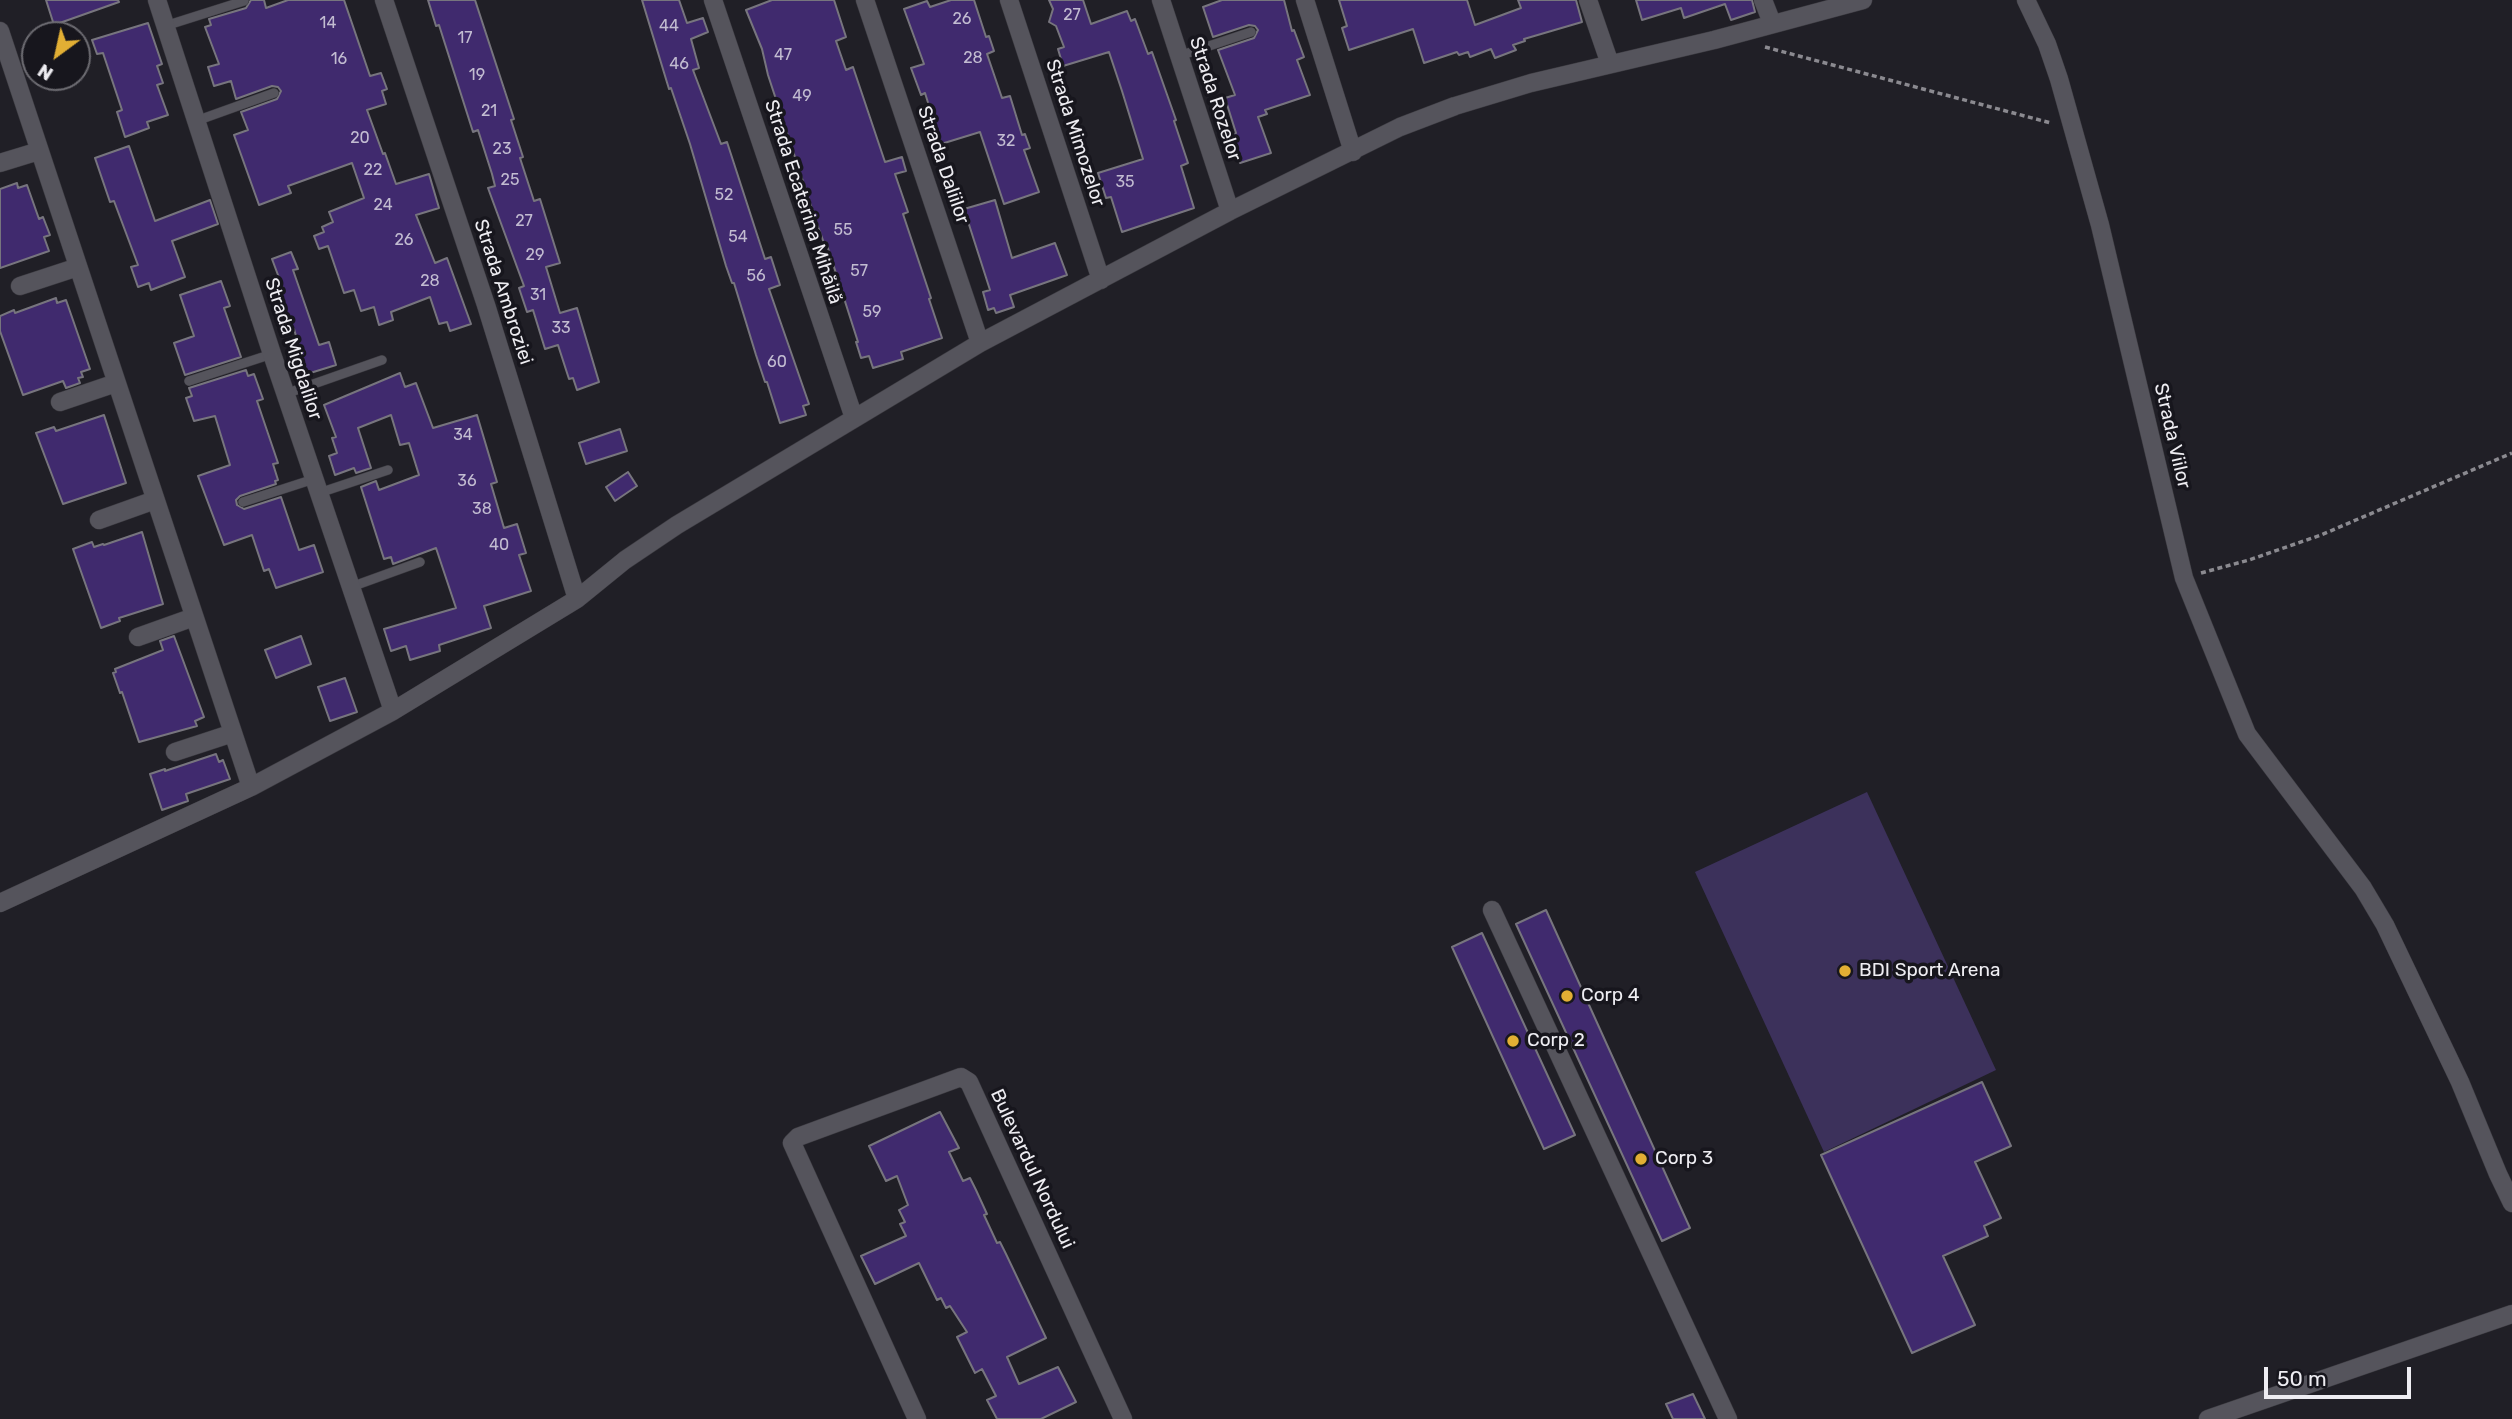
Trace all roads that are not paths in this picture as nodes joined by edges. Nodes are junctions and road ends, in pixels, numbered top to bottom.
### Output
1 (157, 0) edge
2 (384, 0) edge
3 (713, 0) edge
4 (865, 0) edge
5 (1009, 0) edge
6 (1161, 0) edge
7 (1305, 0) edge
8 (1588, 0) edge
9 (1763, 0) edge
10 (1863, 0) edge
11 (2026, 0) edge
12 (244, 1) edge
13 (1772, 23) junction
14 (165, 26) junction
15 (0, 31) edge
16 (1251, 33) dead end
17 (1179, 56) junction
18 (1610, 64) junction
19 (274, 93) dead end
20 (196, 121) junction
21 (40, 150) junction
22 (1353, 152) junction
23 (0, 163) edge
24 (1230, 211) junction
25 (78, 267) junction
26 (1101, 280) junction
27 (20, 286) dead end
28 (980, 343) junction
29 (272, 354) junction
30 (382, 360) dead end
31 (189, 381) dead end
32 (116, 383) junction
33 (285, 394) junction
34 (60, 402) dead end
35 (854, 418) junction
36 (388, 470) dead end
37 (317, 486) junction
38 (155, 500) junction
39 (243, 502) dead end
40 (99, 520) dead end
41 (420, 562) dead end
42 (351, 587) junction
43 (577, 599) junction
44 (194, 617) junction
45 (138, 637) dead end
46 (393, 711) junction
47 (233, 733) junction
48 (175, 752) dead end
49 (251, 787) junction
50 (0, 902) edge
51 (1492, 910) dead end
52 (2512, 1203) edge
53 (2512, 1314) edge
54 (917, 1419) edge
55 (1123, 1419) edge
56 (1728, 1419) edge
57 (2208, 1419) edge

1 - 14 street, Strada Migdalilor
2 - 43 street, Strada Ambroziei
3 - 35 street, Strada Ecaterina Mihăilă
4 - 28 street, Strada Daliilor
5 - 26 street, Strada Mimozelor
6 - 17 street, Strada Rozelor
7 - 22 street
8 - 18 street
9 - 13 street
10 - 13 street
11 - 52 street, Strada Viilor
12 - 14 lane
13 - 18 street
14 - 20 street, Strada Migdalilor
15 - 21 street
16 - 17 lane
17 - 24 street, Strada Rozelor
18 - 22 street
19 - 20 lane
20 - 29 street, Strada Migdalilor
21 - 23 street
21 - 25 street
22 - 24 street
24 - 26 street
25 - 27 street
25 - 32 street
26 - 28 street
28 - 35 street
29 - 31 lane
29 - 33 street, Strada Migdalilor
30 - 33 lane
32 - 34 street
32 - 38 street
33 - 37 street, Strada Migdalilor
35 - 43 street
36 - 37 lane
37 - 39 lane
37 - 42 street, Strada Migdalilor
38 - 40 street
38 - 44 street
41 - 42 lane
42 - 46 street, Strada Migdalilor
43 - 46 street
44 - 45 street
44 - 47 street
46 - 49 street
47 - 48 street
47 - 49 street
49 - 50 street
51 - 56 street
53 - 57 street
54 - 55 street, Bulevardul Nordului

